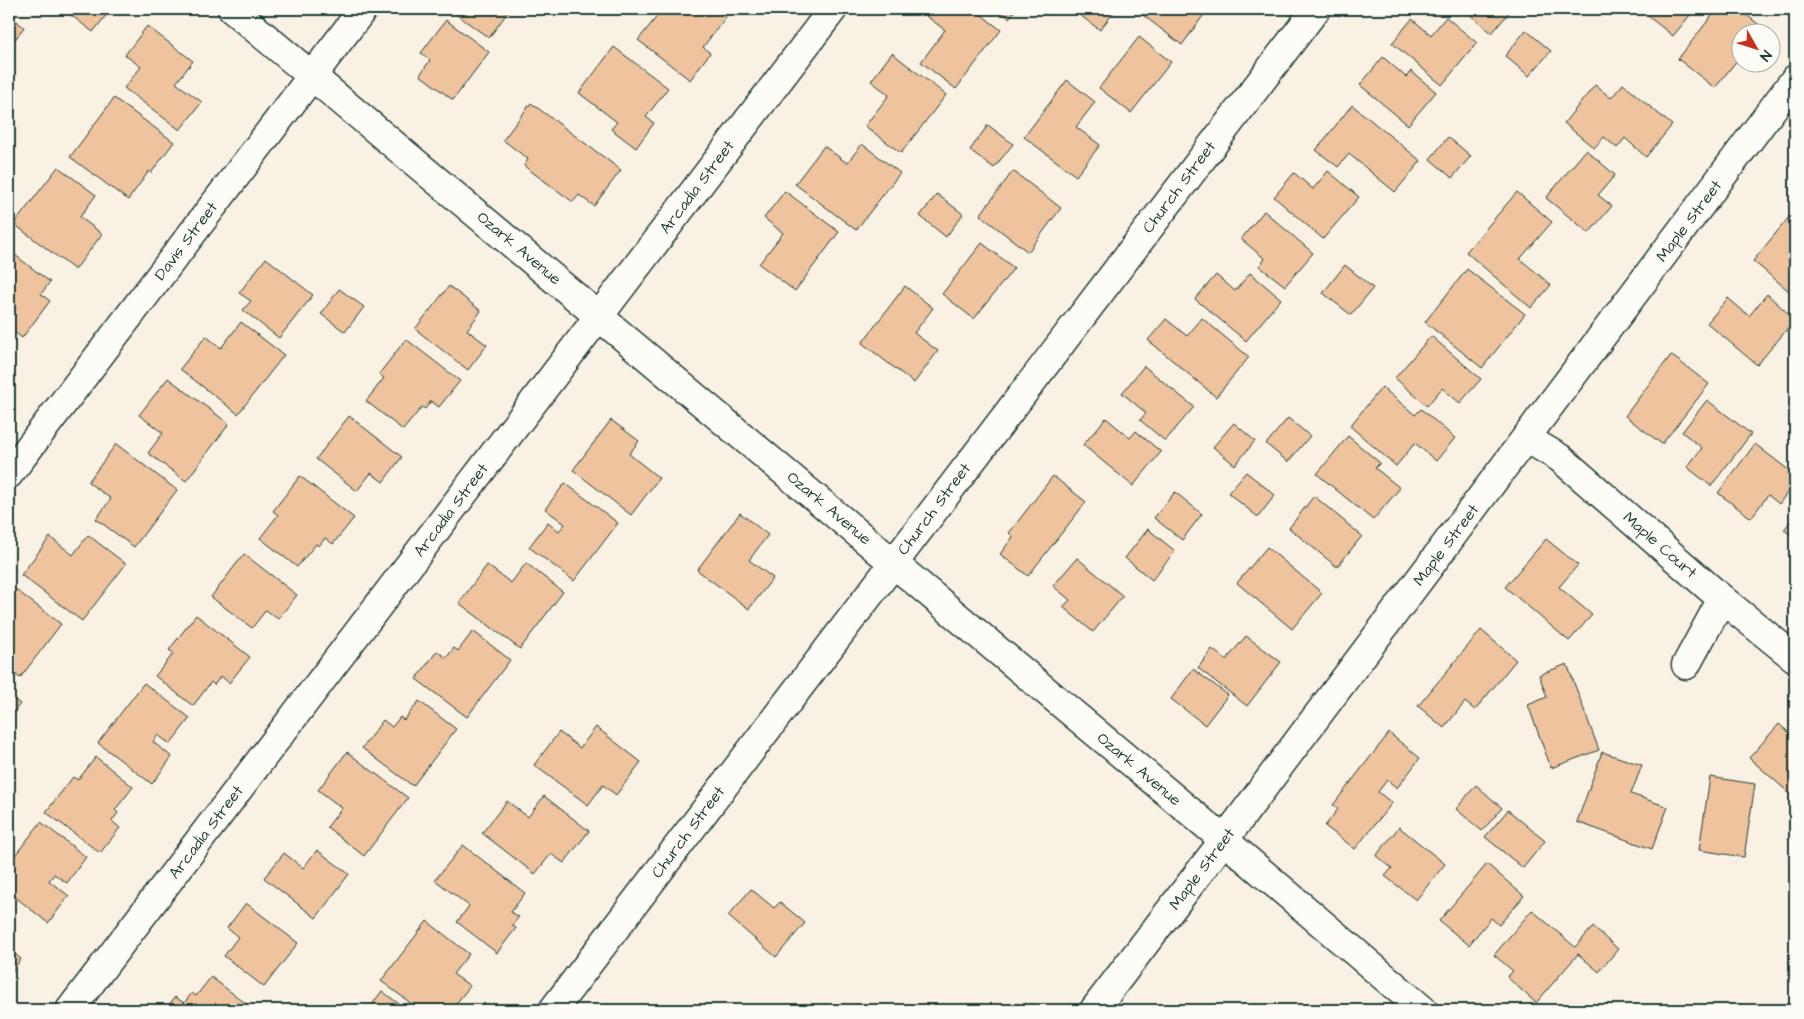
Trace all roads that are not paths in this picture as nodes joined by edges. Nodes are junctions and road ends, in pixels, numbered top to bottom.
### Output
1 (232, 9) edge
2 (363, 9) edge
3 (833, 9) edge
4 (1316, 9) edge
5 (312, 76) junction
6 (1795, 79) edge
7 (600, 315) junction
8 (1526, 438) junction
9 (9, 474) edge
10 (893, 563) junction
11 (1722, 599) junction
12 (1793, 657) edge
13 (1686, 665) dead end
14 (1224, 840) junction
15 (70, 1010) edge
16 (552, 1010) edge
17 (1094, 1010) edge
18 (1423, 1010) edge

1 - 5 street, Ozark Avenue
2 - 5 street, Davis Street
3 - 7 street, Arcadia Street
4 - 10 street, Church Street
5 - 7 street, Ozark Avenue
5 - 9 street, Davis Street
6 - 8 street, Maple Street
7 - 10 street, Ozark Avenue
7 - 15 street, Arcadia Street
8 - 11 street, Maple Court
8 - 14 street, Maple Street
10 - 14 street, Ozark Avenue
10 - 16 street, Church Street
11 - 12 street, Maple Court
11 - 13 street
14 - 17 street, Maple Street
14 - 18 street, Ozark Avenue

